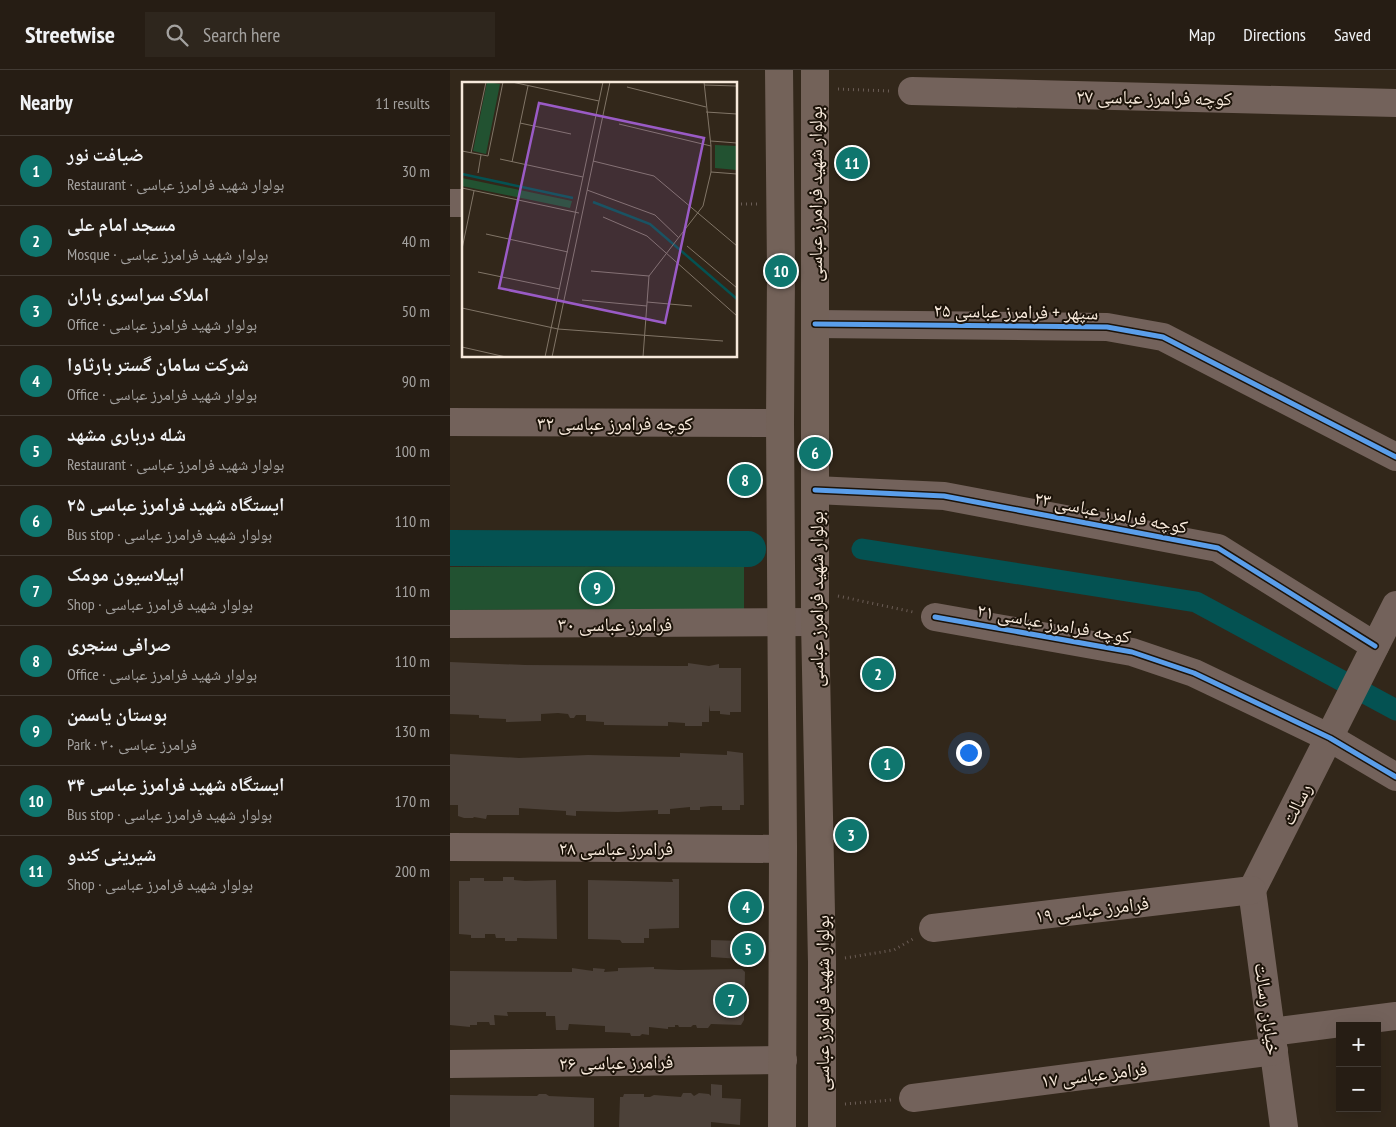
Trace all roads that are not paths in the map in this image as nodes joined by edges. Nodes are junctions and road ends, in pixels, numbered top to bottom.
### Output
1 (779, 70) edge
2 (815, 79) edge
3 (912, 91) road end
4 (1396, 104) edge
5 (815, 324) junction
6 (450, 422) edge
7 (780, 423) junction
8 (1396, 457) edge
9 (815, 490) junction
10 (1396, 605) edge
11 (935, 617) road end
12 (815, 622) junction
13 (780, 623) junction
14 (450, 624) edge
15 (1375, 646) junction
16 (1335, 727) junction
17 (1396, 777) edge
18 (450, 847) edge
19 (783, 849) junction
20 (1252, 890) junction
21 (933, 928) road end
22 (1396, 1016) edge
23 (1273, 1042) junction
24 (783, 1060) junction
25 (450, 1064) edge
26 (913, 1098) road end
27 (822, 1116) edge
28 (782, 1127) edge
29 (1284, 1127) edge

1 - 7 main road, بولوار شهید فرامرز عباسی
2 - 5 main road, بولوار شهید فرامرز عباسی
3 - 4 street, کوچه فرامرز عباسی ۲۷
5 - 8 street, سپهر + فرامرز عباسی ۲۵
5 - 9 main road, بولوار شهید فرامرز عباسی
6 - 7 street, کوچه فرامرز عباسی ۳۲
7 - 13 main road, بولوار شهید فرامرز عباسی
9 - 12 main road, بولوار شهید فرامرز عباسی
9 - 15 street, کوچه فرامرز عباسی ۲۳
10 - 15 street
11 - 16 street, کوچه فرامرز عباسی ۲۱
12 - 13 street, فرامرز عباسی ۳۰
12 - 27 main road, بولوار شهید فرامرز عباسی
13 - 14 street, فرامرز عباسی ۳۰
13 - 19 main road, بولوار شهید فرامرز عباسی
15 - 16 street, رسالت
16 - 17 street, کوچه فرامرز عباسی ۲۱
16 - 20 street, رسالت
18 - 19 street, فرامرز عباسی ۲۸
19 - 24 main road, بولوار شهید فرامرز عباسی
20 - 21 street, فرامرز عباسی ۱۹
20 - 23 street, خیابان رسالت
22 - 23 street, فرامز عباسی ۱۷
23 - 26 street, فرامز عباسی ۱۷
23 - 29 street, خیابان رسالت
24 - 25 street, فرامرز عباسی ۲۶
24 - 28 main road, بولوار شهید فرامرز عباسی

